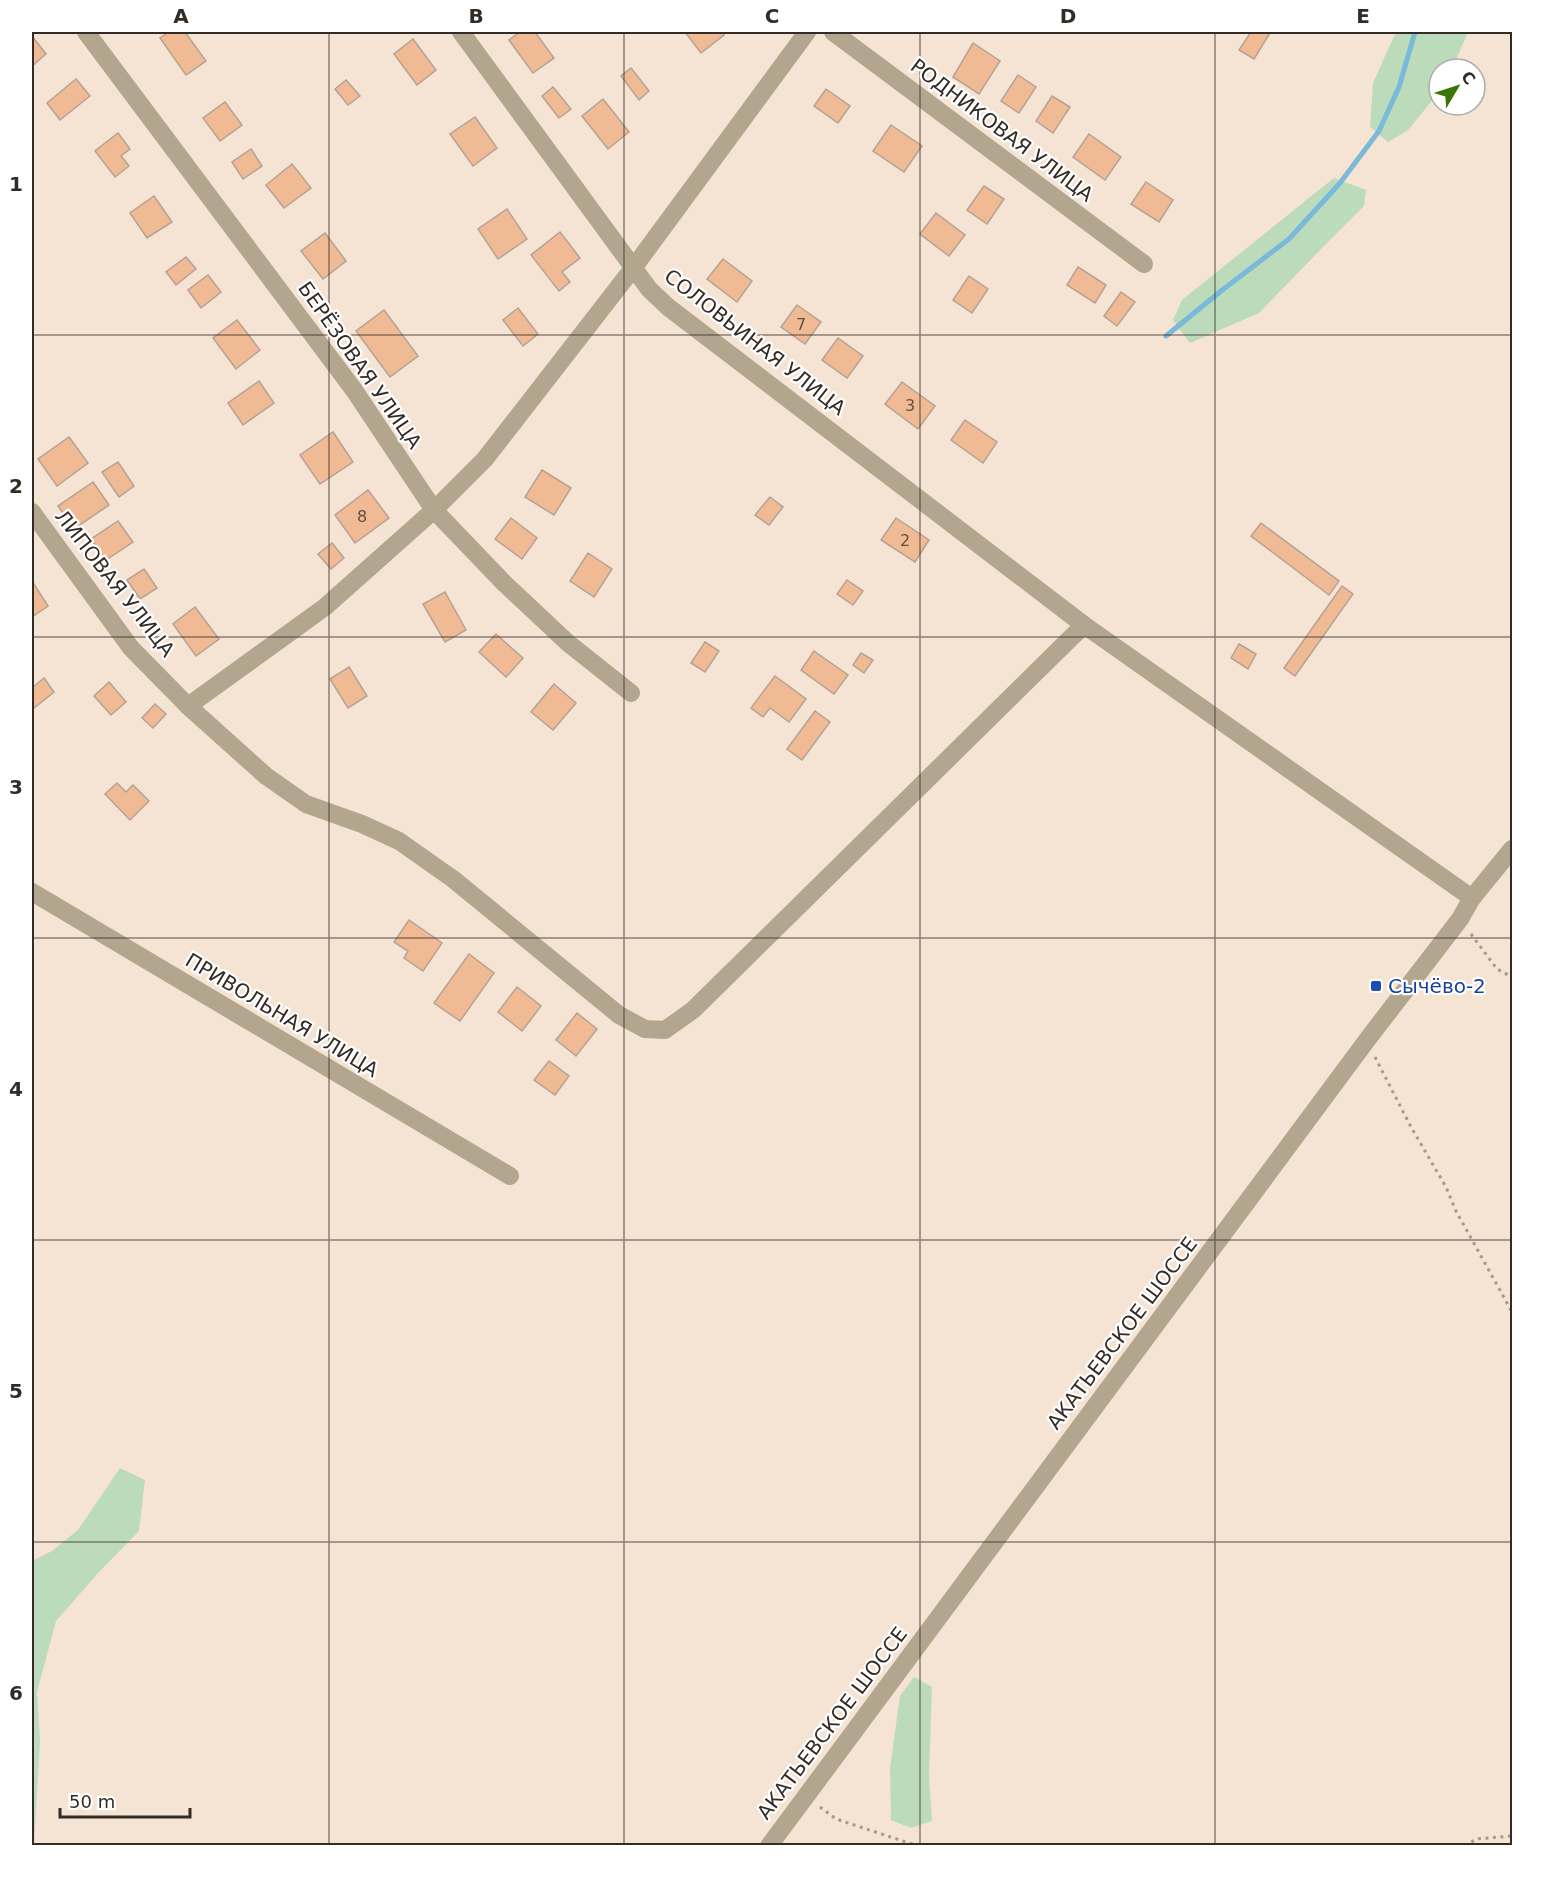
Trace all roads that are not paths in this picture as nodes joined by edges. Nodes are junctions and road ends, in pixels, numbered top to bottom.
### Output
1 (86, 32) edge
2 (461, 32) edge
3 (807, 32) edge
4 (834, 32) edge
5 (1144, 264) dead end
6 (634, 267) junction
7 (434, 510) junction
8 (32, 512) edge
9 (1084, 625) junction
10 (631, 693) dead end
11 (188, 706) junction
12 (1512, 849) edge
13 (32, 892) edge
14 (1472, 898) junction
15 (510, 1176) dead end
16 (769, 1845) edge

1 - 7 street, БЕРЁЗОВАЯ УЛИЦА
2 - 6 street, СОЛОВЬИНАЯ УЛИЦА
3 - 6 street
4 - 5 street, РОДНИКОВАЯ УЛИЦА
6 - 7 street
6 - 9 street, СОЛОВЬИНАЯ УЛИЦА
7 - 10 street, БЕРЁЗОВАЯ УЛИЦА
7 - 11 street
8 - 11 street, ЛИПОВАЯ УЛИЦА
9 - 11 street, ЛИПОВАЯ УЛИЦА
9 - 14 street, СОЛОВЬИНАЯ УЛИЦА
12 - 14 street, АКАТЬЕВСКОЕ ШОССЕ
13 - 15 street, ПРИВОЛЬНАЯ УЛИЦА
14 - 16 street, АКАТЬЕВСКОЕ ШОССЕ

